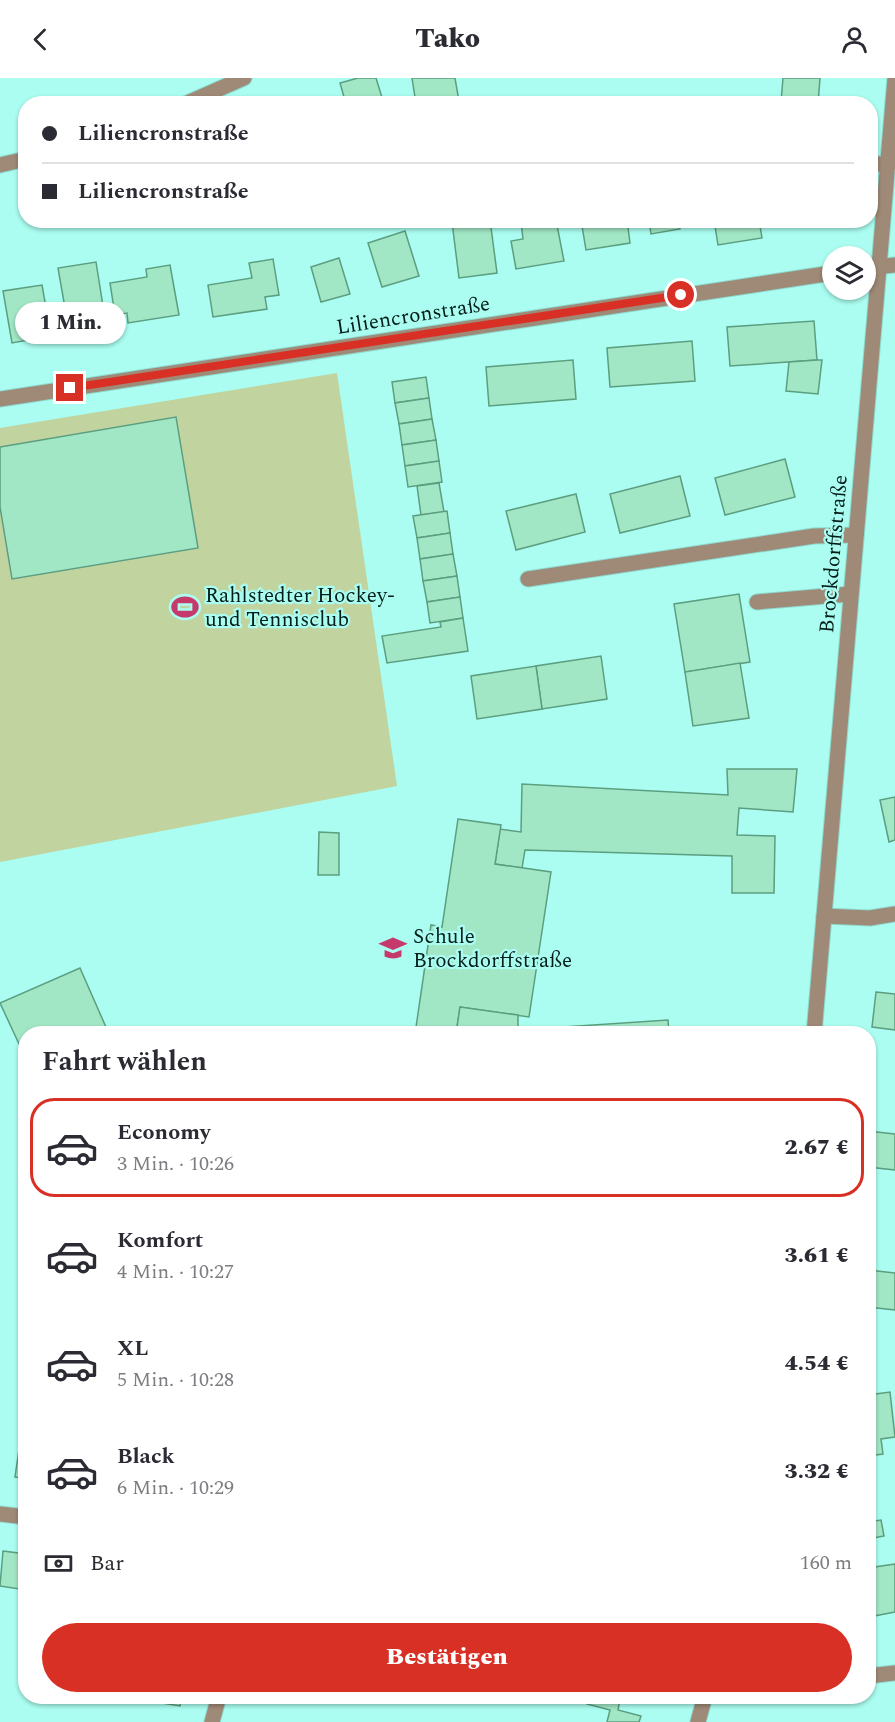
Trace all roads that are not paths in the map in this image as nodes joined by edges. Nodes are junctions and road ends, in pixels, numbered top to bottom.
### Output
1 (244, 78) edge
2 (895, 78) edge
3 (203, 96) edge
4 (18, 161) edge
5 (878, 164) edge
6 (0, 165) edge
7 (888, 166) junction
8 (880, 267) edge
9 (822, 275) edge
10 (0, 399) edge
11 (856, 536) junction
12 (528, 579) dead end
13 (850, 594) junction
14 (757, 602) dead end
15 (895, 914) edge
16 (824, 916) junction
17 (815, 1026) edge
18 (0, 1514) edge
19 (18, 1516) edge
20 (895, 1673) edge
21 (876, 1675) edge
22 (217, 1704) edge
23 (703, 1704) edge
24 (212, 1722) edge
25 (698, 1722) edge

1 - 3 street
2 - 7 street, Brockdorffstraße
4 - 6 street
5 - 7 street
7 - 8 street, Brockdorffstraße
8 - 11 street, Brockdorffstraße
9 - 10 street, Liliencronstraße
11 - 12 street
11 - 13 street, Brockdorffstraße
13 - 14 street
13 - 16 street, Brockdorffstraße
15 - 16 street
16 - 17 street, Brockdorffstraße
18 - 19 street
20 - 21 street
22 - 24 street
23 - 25 street

